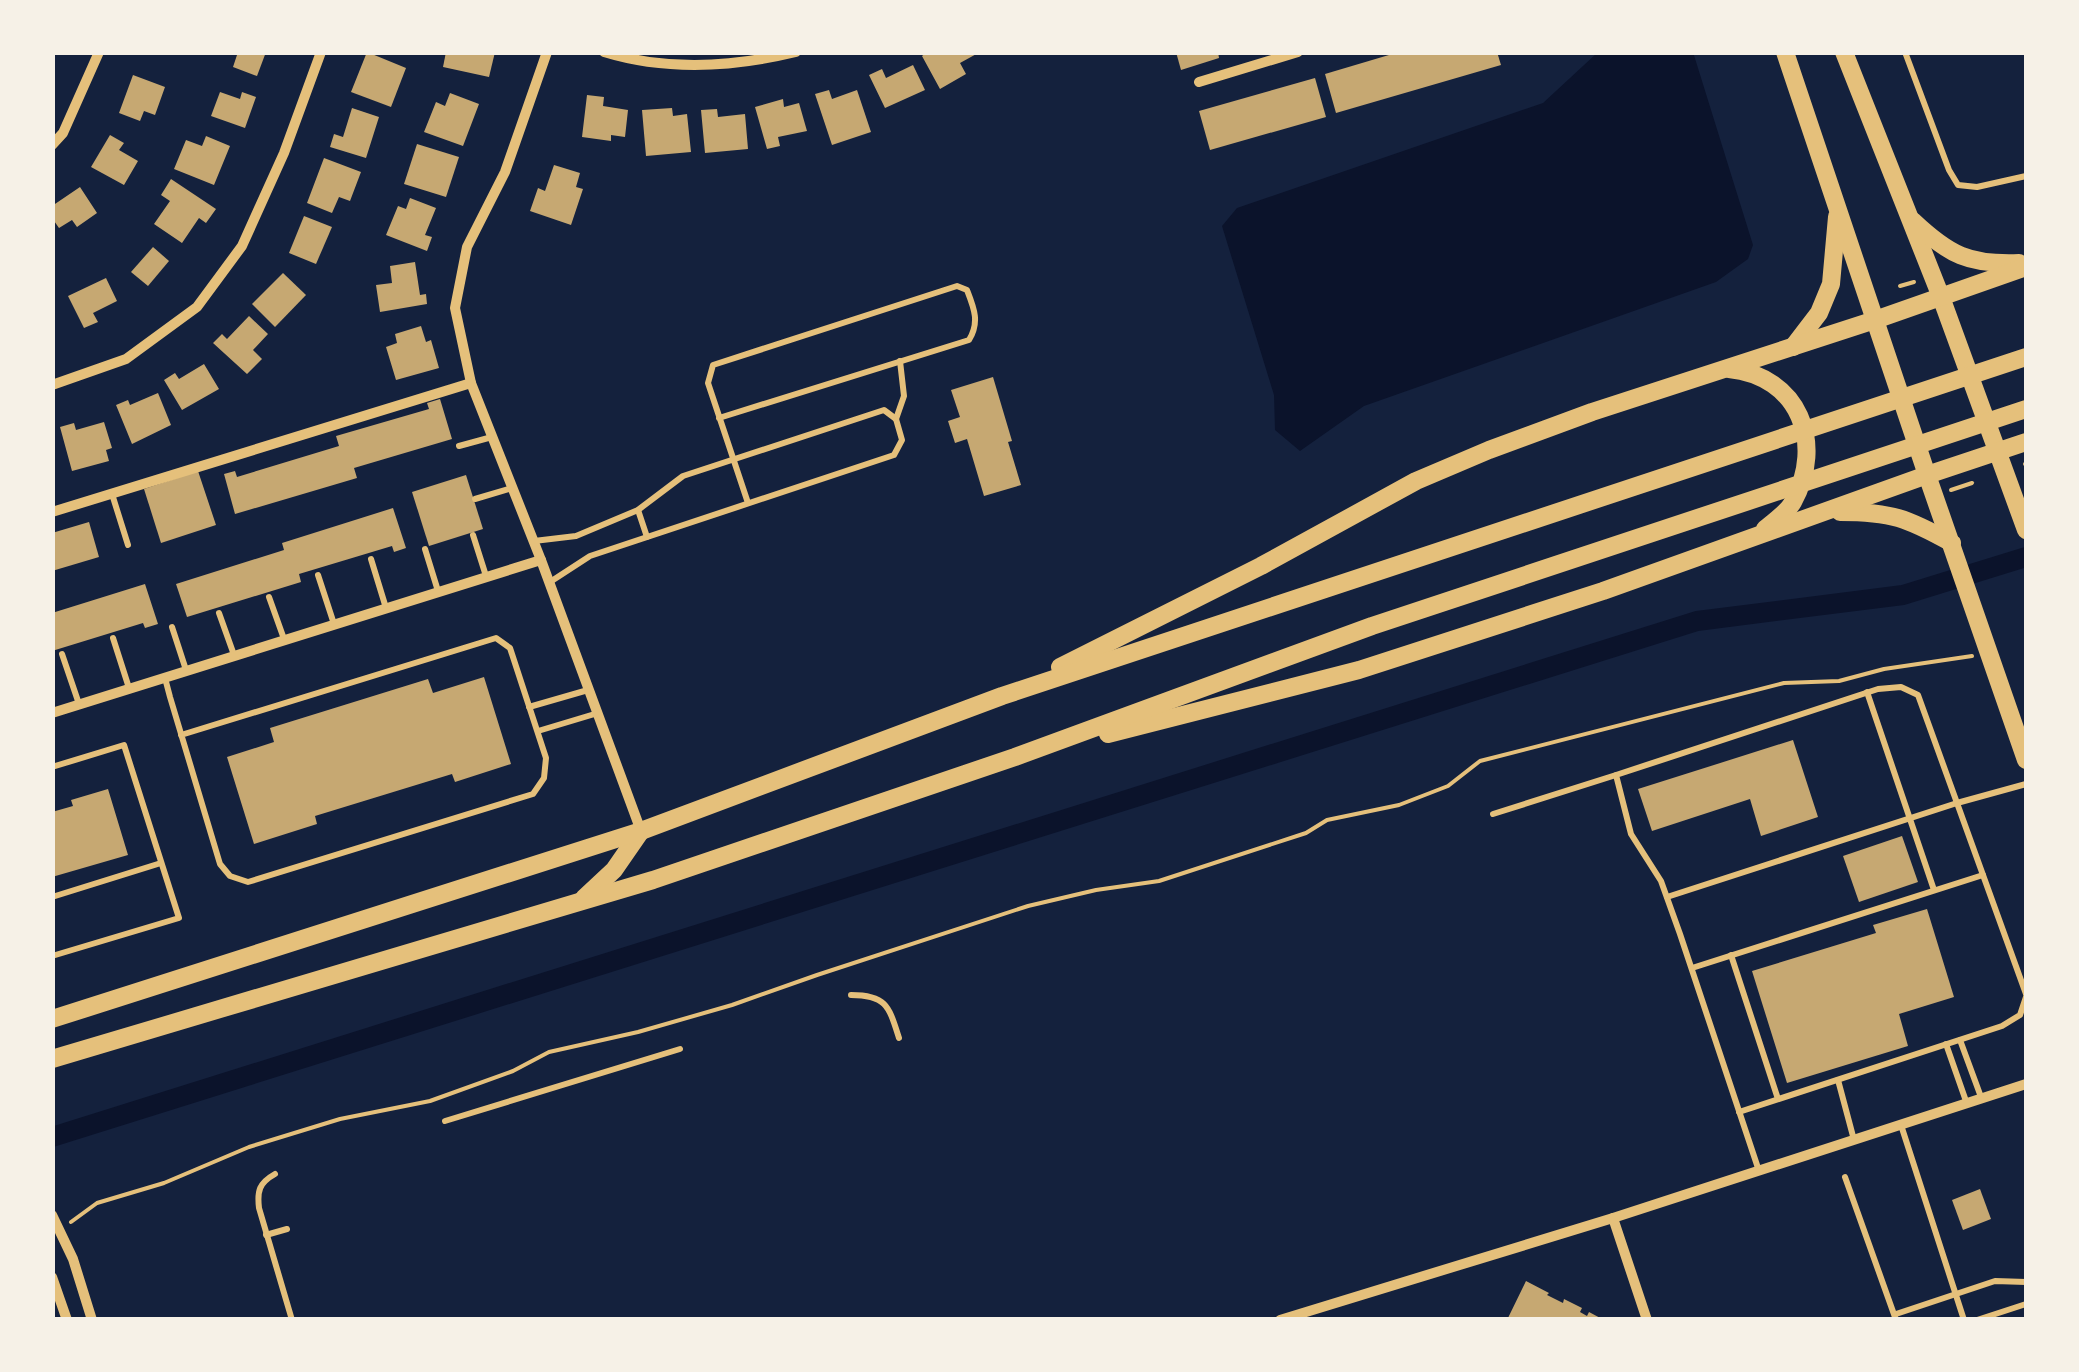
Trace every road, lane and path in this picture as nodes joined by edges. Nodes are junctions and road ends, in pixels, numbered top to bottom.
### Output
1 (98, 52) edge
2 (320, 52) edge
3 (547, 52) edge
4 (604, 52) edge
5 (796, 52) edge
6 (1298, 52) edge
7 (1785, 52) edge
8 (1844, 52) edge
9 (1905, 52) edge
10 (1250, 53) edge
11 (1254, 66) junction
12 (1198, 82) dead end
13 (52, 145) edge
14 (2026, 176) edge
15 (1837, 211) junction
16 (1909, 217) junction
17 (2026, 265) edge
18 (1919, 280) dead end
19 (1900, 286) dead end
20 (1941, 297) junction
21 (1875, 320) junction
22 (1793, 347) junction
23 (2026, 356) edge
24 (900, 361) junction
25 (1726, 369) junction
26 (472, 383) junction
27 (52, 385) edge
28 (2026, 410) edge
29 (719, 418) junction
30 (896, 419) junction
31 (493, 436) junction
32 (2026, 442) edge
33 (459, 446) dead end
34 (1998, 451) junction
35 (733, 459) junction
36 (1927, 475) junction
37 (1972, 483) dead end
38 (513, 488) junction
39 (1951, 490) dead end
40 (112, 494) junction
41 (476, 499) dead end
42 (748, 504) junction
43 (638, 510) junction
44 (52, 512) edge
45 (1824, 512) junction
46 (2025, 518) edge
47 (472, 535) dead end
48 (647, 536) junction
49 (1757, 536) junction
50 (534, 540) junction
51 (1952, 544) junction
52 (128, 545) dead end
53 (425, 550) dead end
54 (371, 559) dead end
55 (542, 560) junction
56 (318, 575) dead end
57 (486, 578) junction
58 (550, 582) junction
59 (439, 592) junction
60 (268, 597) dead end
61 (386, 609) junction
62 (219, 613) dead end
63 (334, 625) junction
64 (172, 627) dead end
65 (112, 638) dead end
66 (284, 640) junction
67 (1987, 645) junction
68 (62, 654) dead end
69 (234, 656) junction
70 (186, 672) junction
71 (164, 678) junction
72 (130, 689) junction
73 (589, 690) junction
74 (1867, 692) junction
75 (1002, 696) junction
76 (79, 705) junction
77 (529, 706) junction
78 (52, 713) edge
79 (598, 713) junction
80 (538, 732) junction
81 (181, 735) junction
82 (1015, 757) junction
83 (2026, 760) edge
84 (52, 767) edge
85 (1616, 775) junction
86 (2026, 784) edge
87 (1957, 803) junction
88 (1493, 814) dead end
89 (1910, 819) junction
90 (641, 831) junction
91 (162, 863) junction
92 (1983, 875) junction
93 (1935, 890) junction
94 (52, 897) edge
95 (1667, 898) junction
96 (580, 902) junction
97 (1731, 955) junction
98 (52, 956) edge
99 (1692, 968) junction
100 (850, 995) dead end
101 (2026, 996) edge
102 (52, 1019) edge
103 (899, 1038) dead end
104 (1960, 1040) junction
105 (1946, 1044) junction
106 (680, 1048) dead end
107 (52, 1059) edge
108 (1838, 1080) junction
109 (2026, 1084) edge
110 (1778, 1099) junction
111 (1982, 1099) junction
112 (1966, 1104) junction
113 (1740, 1112) junction
114 (446, 1121) dead end
115 (1902, 1125) junction
116 (1854, 1140) junction
117 (1759, 1171) junction
118 (275, 1174) dead end
119 (1846, 1176) dead end
120 (52, 1215) edge
121 (1613, 1218) junction
122 (59, 1226) junction
123 (287, 1229) dead end
124 (266, 1235) junction
125 (52, 1277) edge
126 (2026, 1282) edge
127 (1956, 1293) junction
128 (2026, 1304) edge
129 (1896, 1317) edge
130 (67, 1320) edge
131 (92, 1320) edge
132 (292, 1320) edge
133 (1280, 1320) edge
134 (1647, 1320) edge
135 (1964, 1320) edge
136 (1978, 1320) edge

1 - 13 street
2 - 27 street
3 - 26 street
4 - 5 street
6 - 11 street
7 - 15 main road
8 - 16 main road
9 - 14 lane
10 - 11 street
11 - 12 street
15 - 21 main road
15 - 22 main road
16 - 17 main road
16 - 20 main road
17 - 20 main road
18 - 19 path
20 - 21 main road
20 - 34 main road
21 - 22 main road
21 - 36 main road
22 - 25 main road
23 - 75 main road
24 - 29 lane
24 - 29 lane
24 - 30 lane
25 - 49 main road
25 - 75 main road
26 - 31 street
26 - 40 street
28 - 82 main road
29 - 35 lane
30 - 35 lane
30 - 42 lane
31 - 33 lane
31 - 38 street
32 - 34 main road
34 - 36 main road
34 - 46 main road
35 - 42 lane
35 - 43 lane
36 - 45 main road
36 - 51 main road
37 - 39 path
38 - 41 lane
38 - 50 street
40 - 44 street
40 - 52 lane
42 - 48 lane
43 - 48 lane
43 - 50 lane
45 - 49 main road
45 - 51 main road
47 - 57 lane
48 - 58 lane
49 - 82 main road
50 - 55 street
51 - 67 main road
53 - 59 lane
54 - 61 lane
55 - 57 street
55 - 58 street
56 - 63 lane
57 - 59 street
58 - 73 street
59 - 61 street
60 - 66 lane
61 - 63 street
62 - 69 lane
63 - 66 street
64 - 70 lane
65 - 72 lane
66 - 69 street
67 - 83 main road
67 - 122 path
68 - 76 lane
69 - 70 street
70 - 71 street
71 - 72 street
71 - 81 lane
72 - 76 street
73 - 77 lane
73 - 79 street
74 - 85 lane
74 - 87 lane
74 - 89 lane
75 - 90 main road
76 - 78 street
77 - 80 lane
77 - 81 lane
79 - 80 lane
79 - 90 street
80 - 81 lane
82 - 96 main road
84 - 91 lane
85 - 88 lane
85 - 95 lane
86 - 87 lane
87 - 89 lane
87 - 92 lane
89 - 93 lane
89 - 95 lane
90 - 96 main road
90 - 102 main road
91 - 94 lane
91 - 98 lane
92 - 93 lane
92 - 101 lane
93 - 97 lane
95 - 99 lane
96 - 107 main road
97 - 99 lane
97 - 110 lane
99 - 113 lane
100 - 103 lane
101 - 104 lane
104 - 105 lane
104 - 111 lane
105 - 108 lane
105 - 112 lane
106 - 114 lane
108 - 110 lane
108 - 116 lane
109 - 111 street
110 - 113 lane
111 - 112 street
112 - 115 street
113 - 117 lane
115 - 116 street
115 - 127 lane
116 - 117 street
117 - 121 street
118 - 124 lane
119 - 129 lane
120 - 122 street
121 - 133 street
121 - 134 street
122 - 131 street
123 - 124 lane
124 - 132 lane
125 - 130 street
126 - 127 lane
127 - 129 lane
127 - 135 lane
128 - 136 lane

